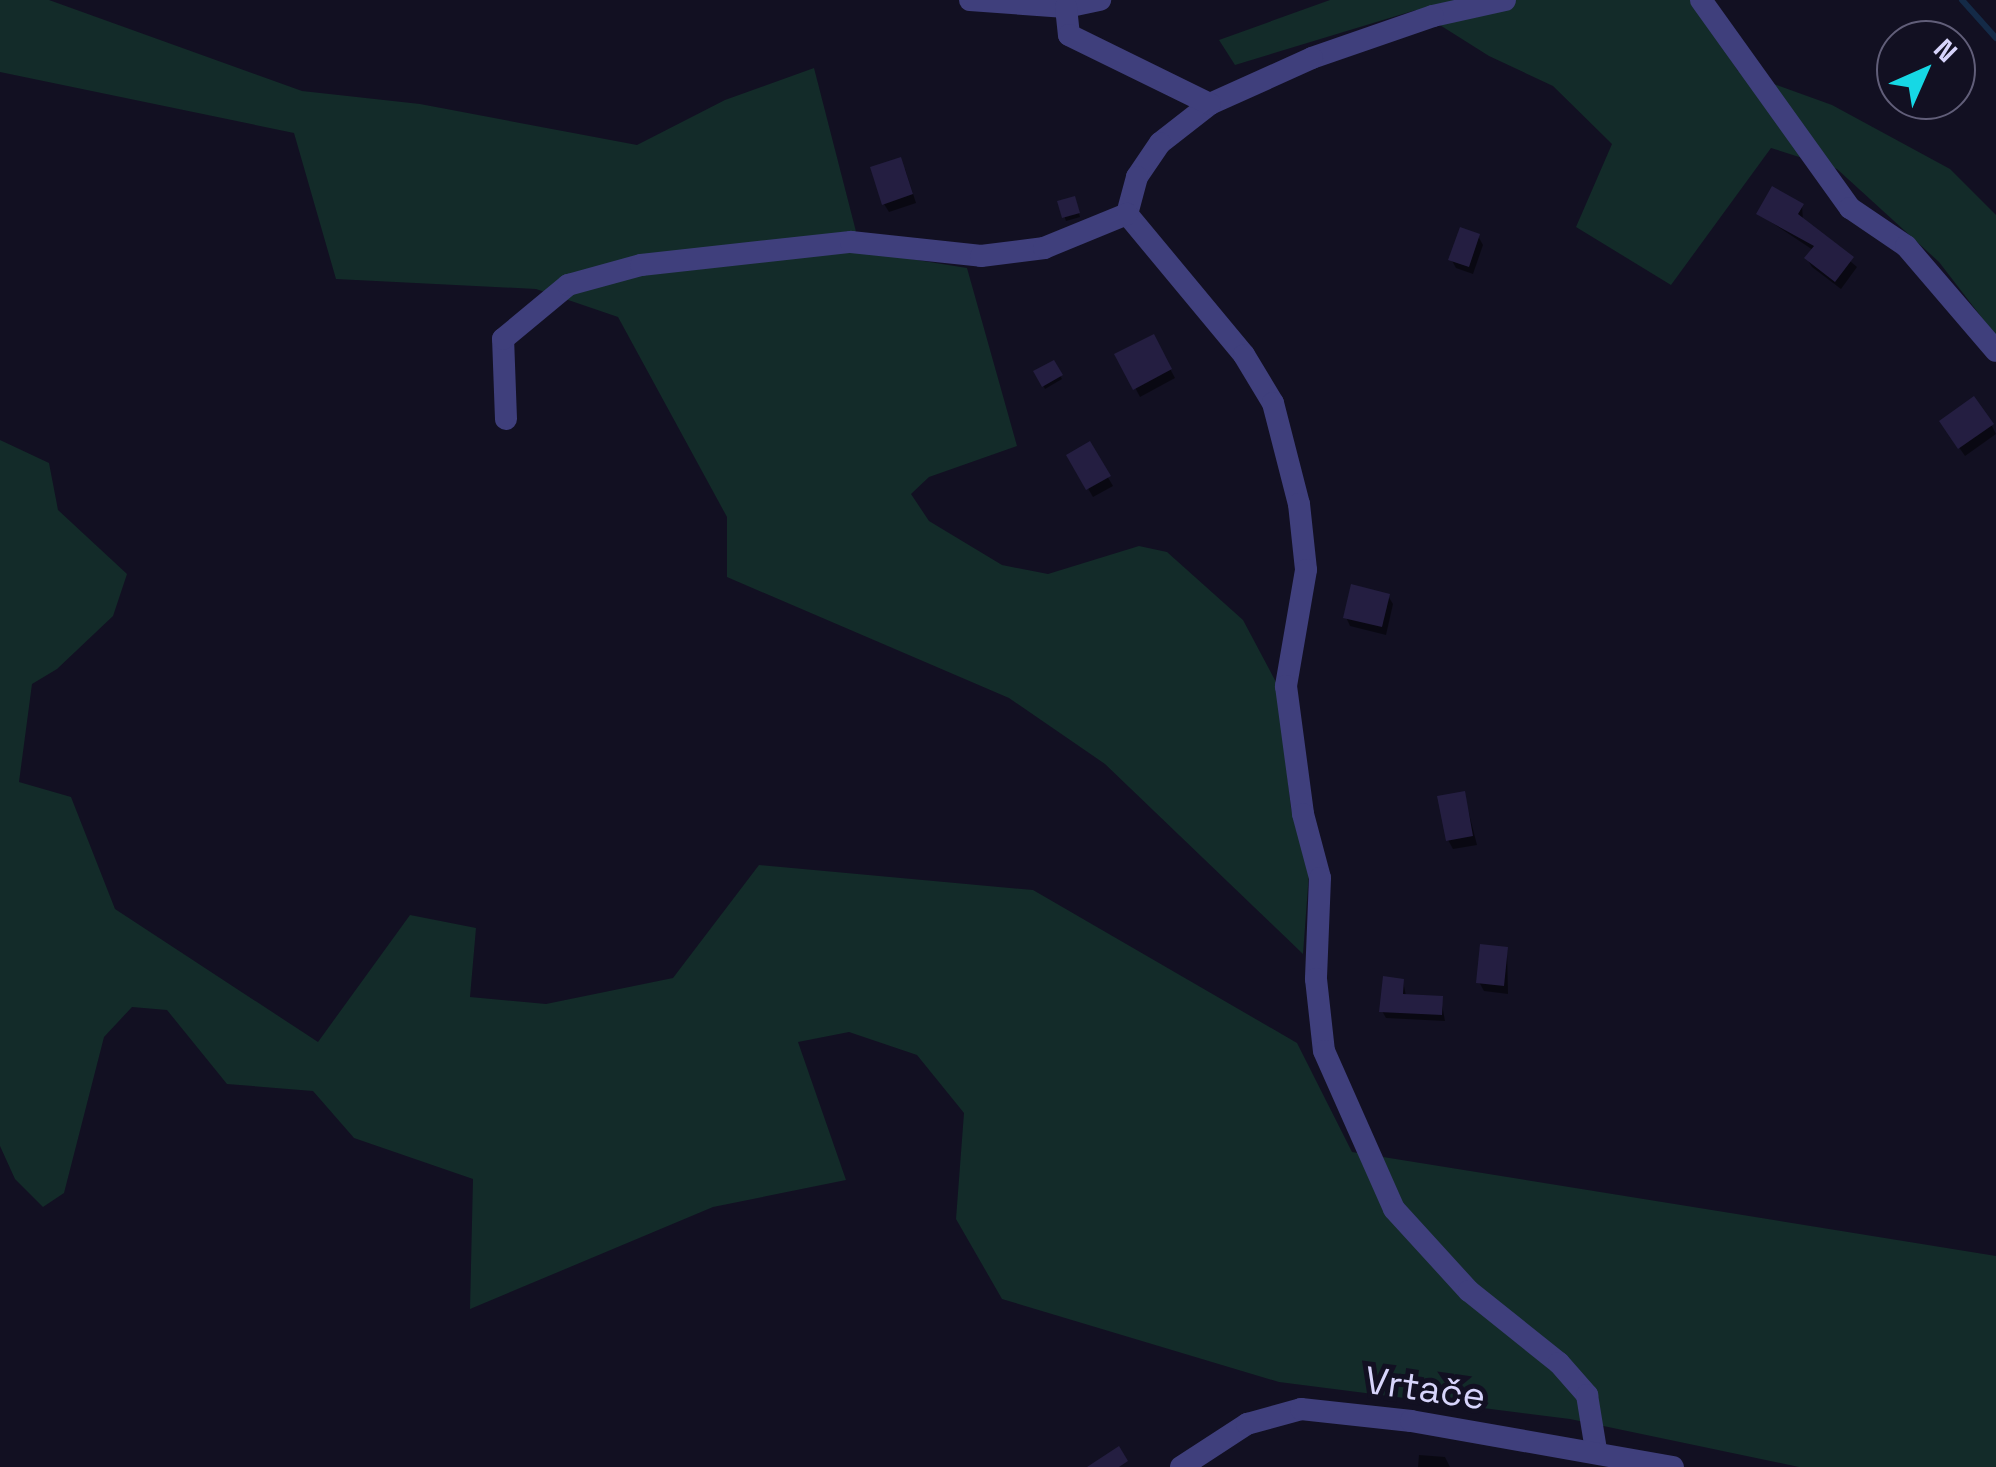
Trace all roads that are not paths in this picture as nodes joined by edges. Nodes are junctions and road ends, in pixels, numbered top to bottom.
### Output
1 (970, 0) edge
2 (1100, 0) edge
3 (1505, 0) edge
4 (1701, 0) edge
5 (1066, 8) junction
6 (1210, 104) junction
7 (1128, 214) junction
8 (1996, 351) edge
9 (506, 420) dead end
10 (1596, 1450) junction
11 (1180, 1467) edge
12 (1673, 1467) edge

1 - 5 street
2 - 5 street
3 - 6 street
4 - 8 street
5 - 6 street
6 - 7 street
7 - 9 street
7 - 10 street
10 - 11 street, Vrtače
10 - 12 street, Vrtače

